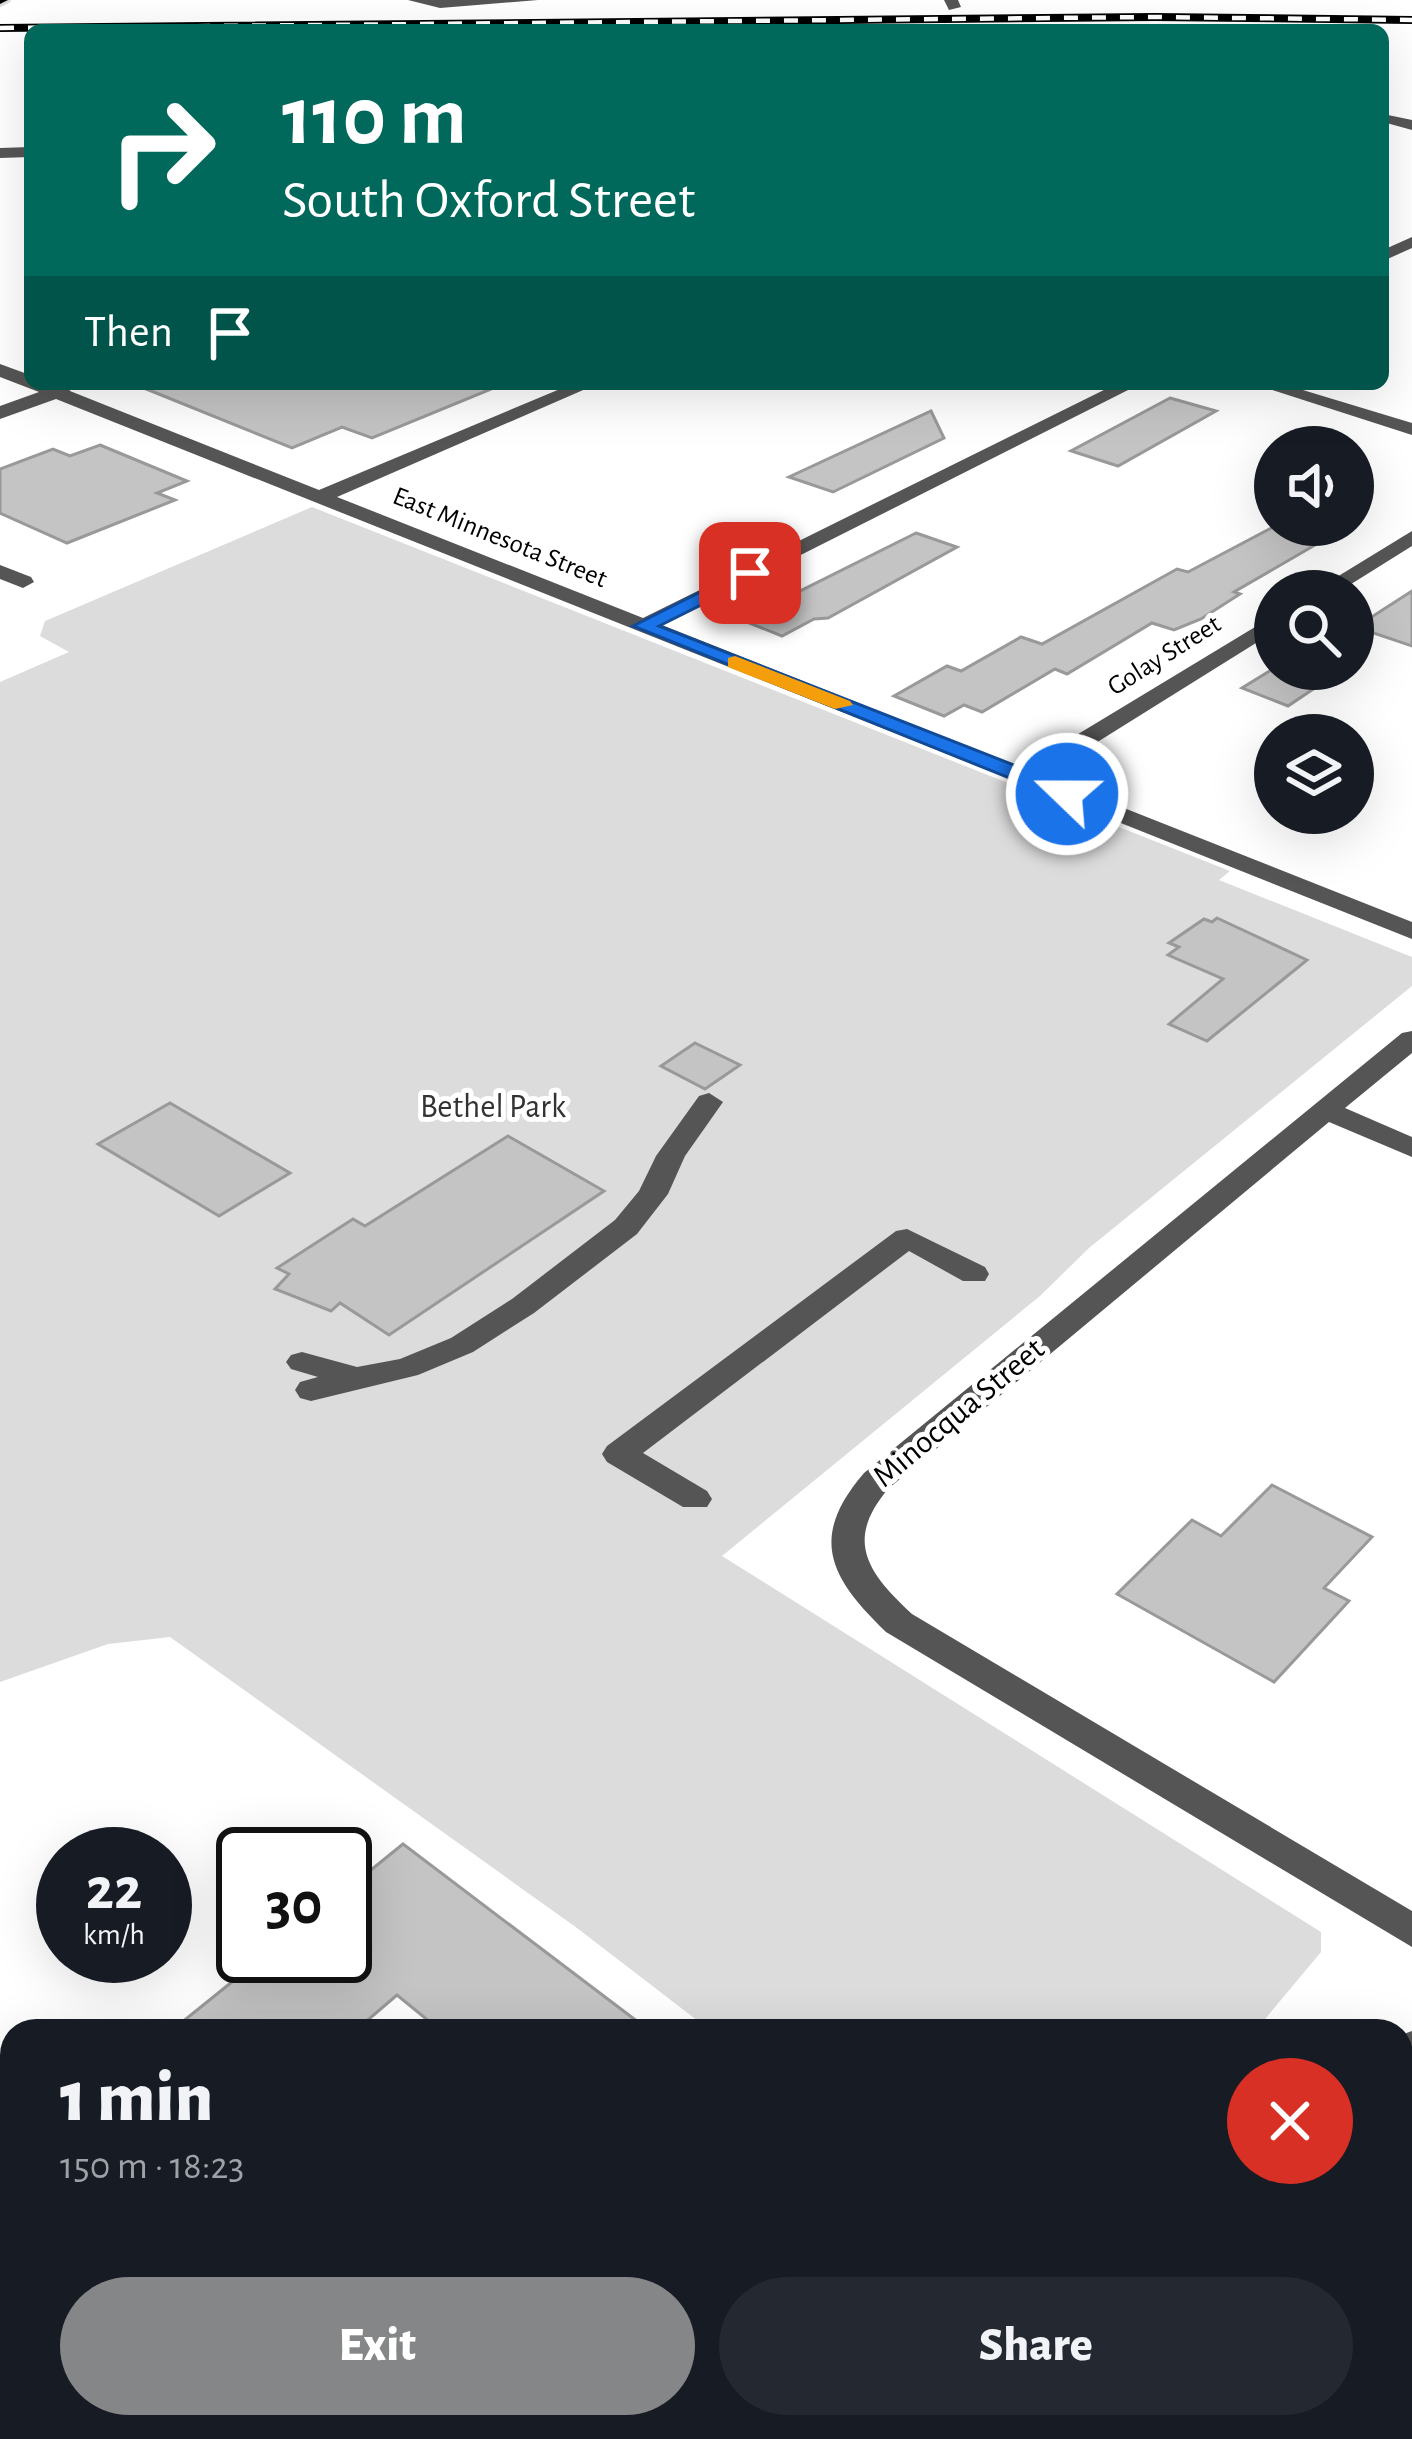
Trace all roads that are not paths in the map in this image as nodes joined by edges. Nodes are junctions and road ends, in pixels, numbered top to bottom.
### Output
1 (415, 0) edge
2 (531, 0) edge
3 (43, 390) edge
4 (60, 390) edge
5 (574, 390) edge
6 (1119, 390) edge
7 (1283, 390) edge
8 (0, 413) edge
9 (1412, 429) edge
10 (319, 497) junction
11 (1412, 537) edge
12 (1359, 570) edge
13 (0, 571) edge
14 (22, 582) dead end
15 (643, 626) junction
16 (1254, 635) edge
17 (1024, 777) junction
18 (1412, 931) edge
19 (1412, 1039) edge
20 (709, 1102) dead end
21 (1325, 1110) junction
22 (1412, 1148) edge
23 (974, 1274) dead end
24 (307, 1376) dead end
25 (695, 1499) dead end
26 (1412, 1931) edge

1 - 2 street
3 - 8 street
4 - 10 street, East Minnesota Street
5 - 10 street
6 - 15 street
7 - 9 street
10 - 15 street, East Minnesota Street
11 - 12 street
13 - 14 street
15 - 17 street, East Minnesota Street
16 - 17 street, Golay Street
17 - 18 street, East Minnesota Street
19 - 21 street, Minocqua Street
20 - 24 street
21 - 22 street
21 - 26 street, Minocqua Street
23 - 25 street

